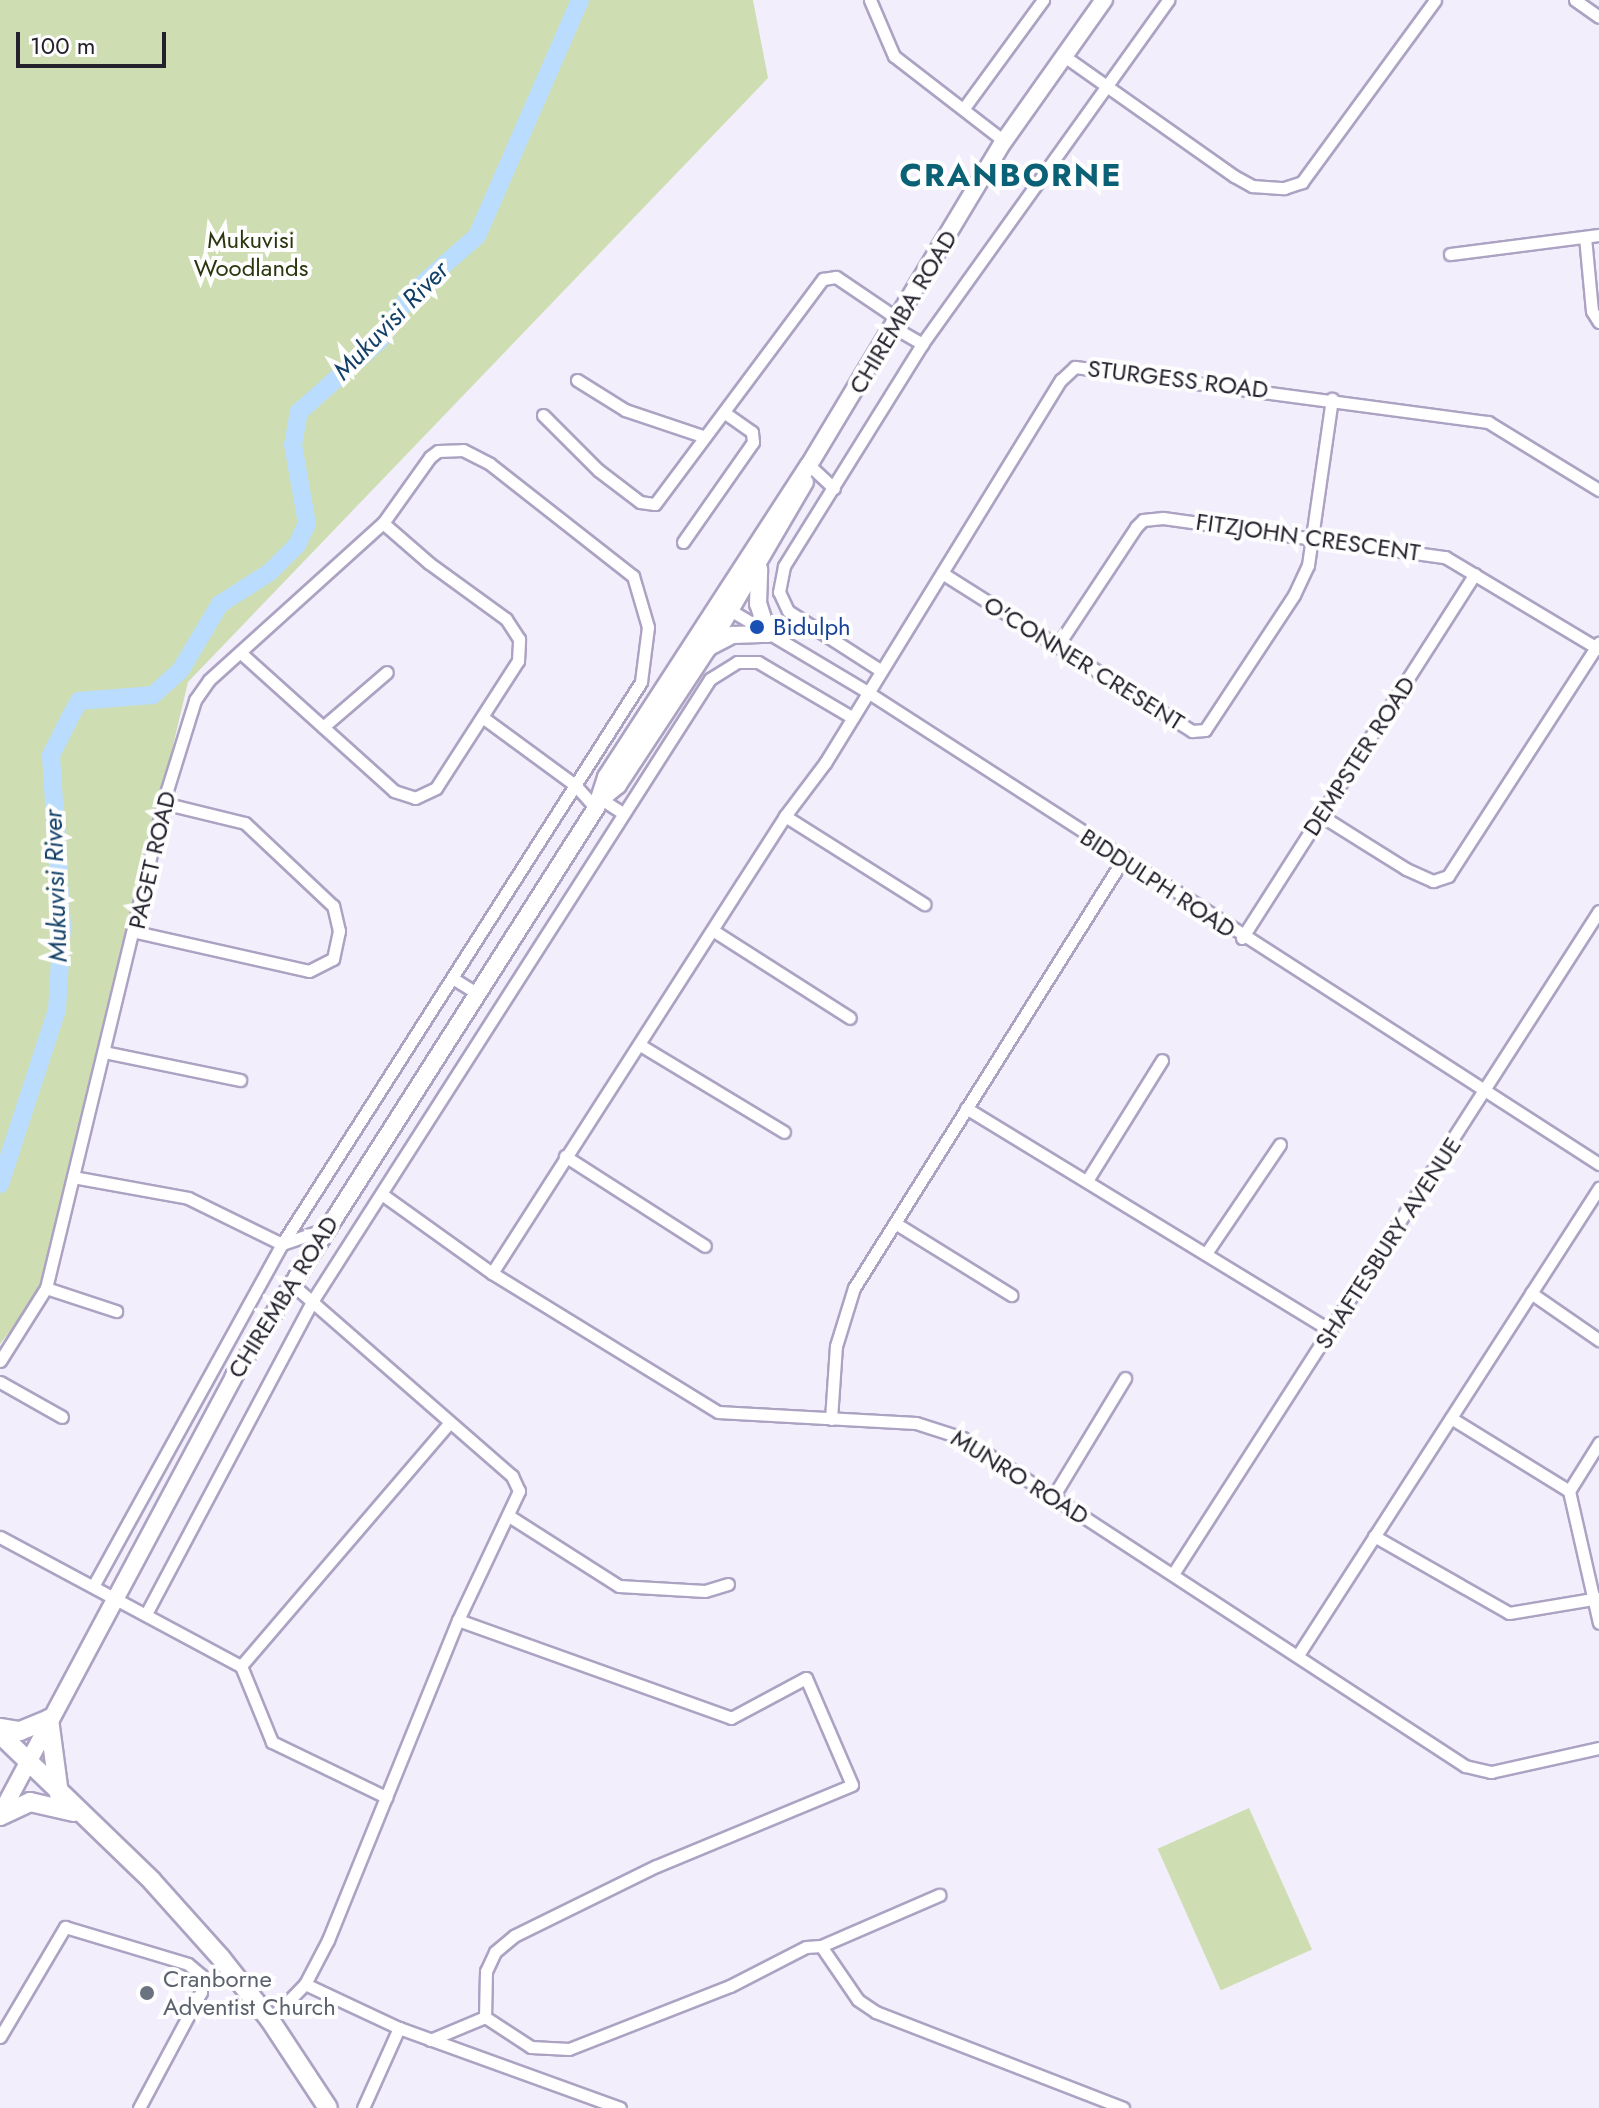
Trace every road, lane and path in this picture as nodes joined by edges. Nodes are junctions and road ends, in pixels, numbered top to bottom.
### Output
1 (870, 0) edge
2 (1043, 0) edge
3 (1104, 0) edge
4 (1168, 0) edge
5 (1435, 0) edge
6 (1575, 0) edge
7 (1599, 17) edge
8 (1064, 56) junction
9 (1108, 83) junction
10 (964, 108) junction
11 (1004, 141) junction
12 (1599, 235) edge
13 (1585, 237) junction
14 (1450, 254) dead end
15 (1599, 322) edge
16 (896, 323) junction
17 (922, 344) junction
18 (577, 380) dead end
19 (1332, 399) junction
20 (725, 413) junction
21 (543, 415) dead end
22 (705, 437) junction
23 (809, 465) junction
24 (834, 488) junction
25 (1599, 490) edge
26 (383, 523) junction
27 (1313, 539) junction
28 (683, 542) dead end
29 (759, 567) junction
30 (942, 573) junction
31 (1475, 574) junction
32 (724, 607) junction
33 (768, 634) junction
34 (1058, 645) junction
35 (1598, 646) edge
36 (708, 648) junction
37 (242, 654) junction
38 (880, 670) junction
39 (387, 672) dead end
40 (641, 682) joint
41 (869, 693) junction
42 (853, 718) junction
43 (485, 719) junction
44 (323, 727) junction
45 (575, 785) junction
46 (163, 803) junction
47 (599, 804) junction
48 (624, 814) junction
49 (1320, 815) junction
50 (785, 816) junction
51 (1122, 861) junction
52 (924, 904) dead end
53 (1599, 911) edge
54 (714, 931) junction
55 (136, 932) junction
56 (1242, 938) junction
57 (454, 979) junction
58 (472, 999) junction
59 (850, 1018) dead end
60 (491, 1020) junction
61 (640, 1045) junction
62 (104, 1052) junction
63 (1162, 1060) dead end
64 (240, 1080) dead end
65 (1486, 1091) junction
66 (966, 1108) junction
67 (784, 1132) dead end
68 (1280, 1144) dead end
69 (565, 1156) junction
70 (1599, 1164) edge
71 (73, 1177) junction
72 (1088, 1179) junction
73 (1599, 1188) edge
74 (383, 1195) junction
75 (895, 1223) junction
76 (323, 1230) junction
77 (282, 1244) junction
78 (705, 1246) dead end
79 (1207, 1252) junction
80 (492, 1273) junction
81 (291, 1283) junction
82 (46, 1288) junction
83 (1531, 1293) junction
84 (1011, 1295) dead end
85 (313, 1300) junction
86 (116, 1311) dead end
87 (1331, 1331) junction
88 (1599, 1340) edge
89 (0, 1361) edge
90 (1125, 1378) dead end
91 (0, 1382) edge
92 (62, 1417) dead end
93 (1451, 1418) junction
94 (831, 1419) junction
95 (450, 1422) junction
96 (1599, 1443) edge
97 (1569, 1491) junction
98 (1053, 1497) junction
99 (509, 1516) junction
100 (1374, 1536) junction
101 (0, 1537) edge
102 (1173, 1574) junction
103 (728, 1584) dead end
104 (93, 1586) junction
105 (1597, 1598) edge
106 (115, 1599) junction
107 (146, 1614) junction
108 (458, 1620) junction
109 (1599, 1623) edge
110 (1298, 1655) junction
111 (241, 1666) junction
112 (49, 1719) junction
113 (0, 1728) edge
114 (0, 1734) edge
115 (1599, 1748) edge
116 (27, 1762) junction
117 (59, 1794) junction
118 (386, 1797) junction
119 (77, 1812) junction
120 (0, 1815) edge
121 (939, 1895) dead end
122 (821, 1946) junction
123 (305, 1984) junction
124 (485, 2017) junction
125 (270, 2020) junction
126 (399, 2028) junction
127 (0, 2037) edge
128 (430, 2040) junction
129 (139, 2108) edge
130 (328, 2108) edge
131 (363, 2108) edge
132 (620, 2108) edge
133 (1123, 2108) edge

1 - 10 street
2 - 10 street
3 - 8 main road, CHIREMBA ROAD
4 - 9 street
5 - 9 street
6 - 7 street
8 - 9 street
8 - 11 main road, CHIREMBA ROAD
9 - 17 street
10 - 11 street
11 - 16 main road, CHIREMBA ROAD
12 - 13 street
13 - 14 street
13 - 15 street
16 - 17 street
16 - 20 street
16 - 23 main road, CHIREMBA ROAD
17 - 24 street
18 - 22 street
19 - 25 street, STURGESS ROAD
19 - 27 street, O'CONNER CRESENT
19 - 30 street, STURGESS ROAD
20 - 22 street
20 - 28 street
21 - 22 street
23 - 24 street
23 - 29 main road, CHIREMBA ROAD
23 - 32 main road, CHIREMBA ROAD
24 - 38 street
26 - 37 street, PAGET ROAD
26 - 40 street, PAGET ROAD
26 - 43 street
27 - 31 street, FITZJOHN CRESCENT
27 - 34 street, FITZJOHN CRESCENT
27 - 34 street, O'CONNER CRESENT
29 - 32 main road, CHIREMBA ROAD
29 - 33 main road
30 - 34 street, O'CONNER CRESENT
30 - 38 street, STURGESS ROAD
31 - 35 street, FITZJOHN CRESCENT
31 - 49 street, DEMPSTER ROAD
32 - 33 street, BIDDULPH ROAD
32 - 36 main road, CHIREMBA ROAD
32 - 47 main road, CHIREMBA ROAD
33 - 36 main road
33 - 41 street, BIDDULPH ROAD
35 - 49 street
36 - 47 main road, CHIREMBA ROAD
37 - 44 street
37 - 46 street, PAGET ROAD
38 - 41 street, STURGESS ROAD
39 - 44 street
40 - 45 street, CHIREMBA ROAD
41 - 42 street, STURGESS ROAD
41 - 51 street, BIDDULPH ROAD
42 - 48 street
42 - 50 street, STURGESS ROAD
43 - 44 street
43 - 45 street
45 - 47 street
45 - 57 street, CHIREMBA ROAD
46 - 55 street, PAGET ROAD
46 - 55 street
47 - 48 street
47 - 58 main road, CHIREMBA ROAD
48 - 60 street
49 - 56 street, DEMPSTER ROAD
50 - 52 street
50 - 54 street, STURGESS ROAD
51 - 56 street, BIDDULPH ROAD
51 - 66 street
53 - 65 street, SHAFTESBURY AVENUE
54 - 59 street
54 - 61 street, STURGESS ROAD
55 - 62 street, PAGET ROAD
56 - 65 street, BIDDULPH ROAD
57 - 58 street
57 - 77 street, CHIREMBA ROAD
58 - 60 street
58 - 76 main road, CHIREMBA ROAD
60 - 74 street
61 - 67 street
61 - 69 street, STURGESS ROAD
62 - 64 street
62 - 71 street, PAGET ROAD
63 - 72 street
65 - 70 street, BIDDULPH ROAD
65 - 87 street, SHAFTESBURY AVENUE
66 - 72 street
66 - 75 street
68 - 79 street
69 - 78 street
69 - 80 street, STURGESS ROAD
71 - 77 street
71 - 82 street, PAGET ROAD
72 - 79 street
73 - 83 street
74 - 80 street, MUNRO ROAD
74 - 85 street
75 - 84 street
75 - 94 street
76 - 77 street
76 - 81 main road, CHIREMBA ROAD
77 - 104 street, CHIREMBA ROAD
79 - 87 street
80 - 94 street, MUNRO ROAD
81 - 85 street
81 - 106 main road, CHIREMBA ROAD
82 - 86 street
82 - 89 street, PAGET ROAD
83 - 88 street
83 - 93 street
85 - 95 street
85 - 107 street
87 - 102 street, SHAFTESBURY AVENUE
90 - 98 street
91 - 92 street
93 - 97 street
93 - 100 street
94 - 98 street, MUNRO ROAD
95 - 99 street
95 - 111 street
96 - 97 street
97 - 105 street
98 - 102 street, MUNRO ROAD
99 - 103 street
99 - 108 street
100 - 105 street
100 - 110 street
101 - 104 street
102 - 110 street, MUNRO ROAD
104 - 106 street
105 - 109 street
106 - 107 street
106 - 112 main road, CHIREMBA ROAD
107 - 111 street
108 - 118 street
108 - 124 street
110 - 115 street, MUNRO ROAD
111 - 118 street
112 - 113 main road
112 - 116 main road, CHIREMBA ROAD
112 - 117 main road
114 - 116 main road
116 - 117 main road
116 - 120 main road, CHIREMBA ROAD
117 - 119 main road
118 - 123 street
119 - 120 main road
119 - 125 main road
121 - 122 street
122 - 124 street
122 - 133 street
123 - 125 street
123 - 126 street
124 - 128 street
125 - 130 main road
126 - 128 street
126 - 131 street
127 - 129 street
128 - 132 street

